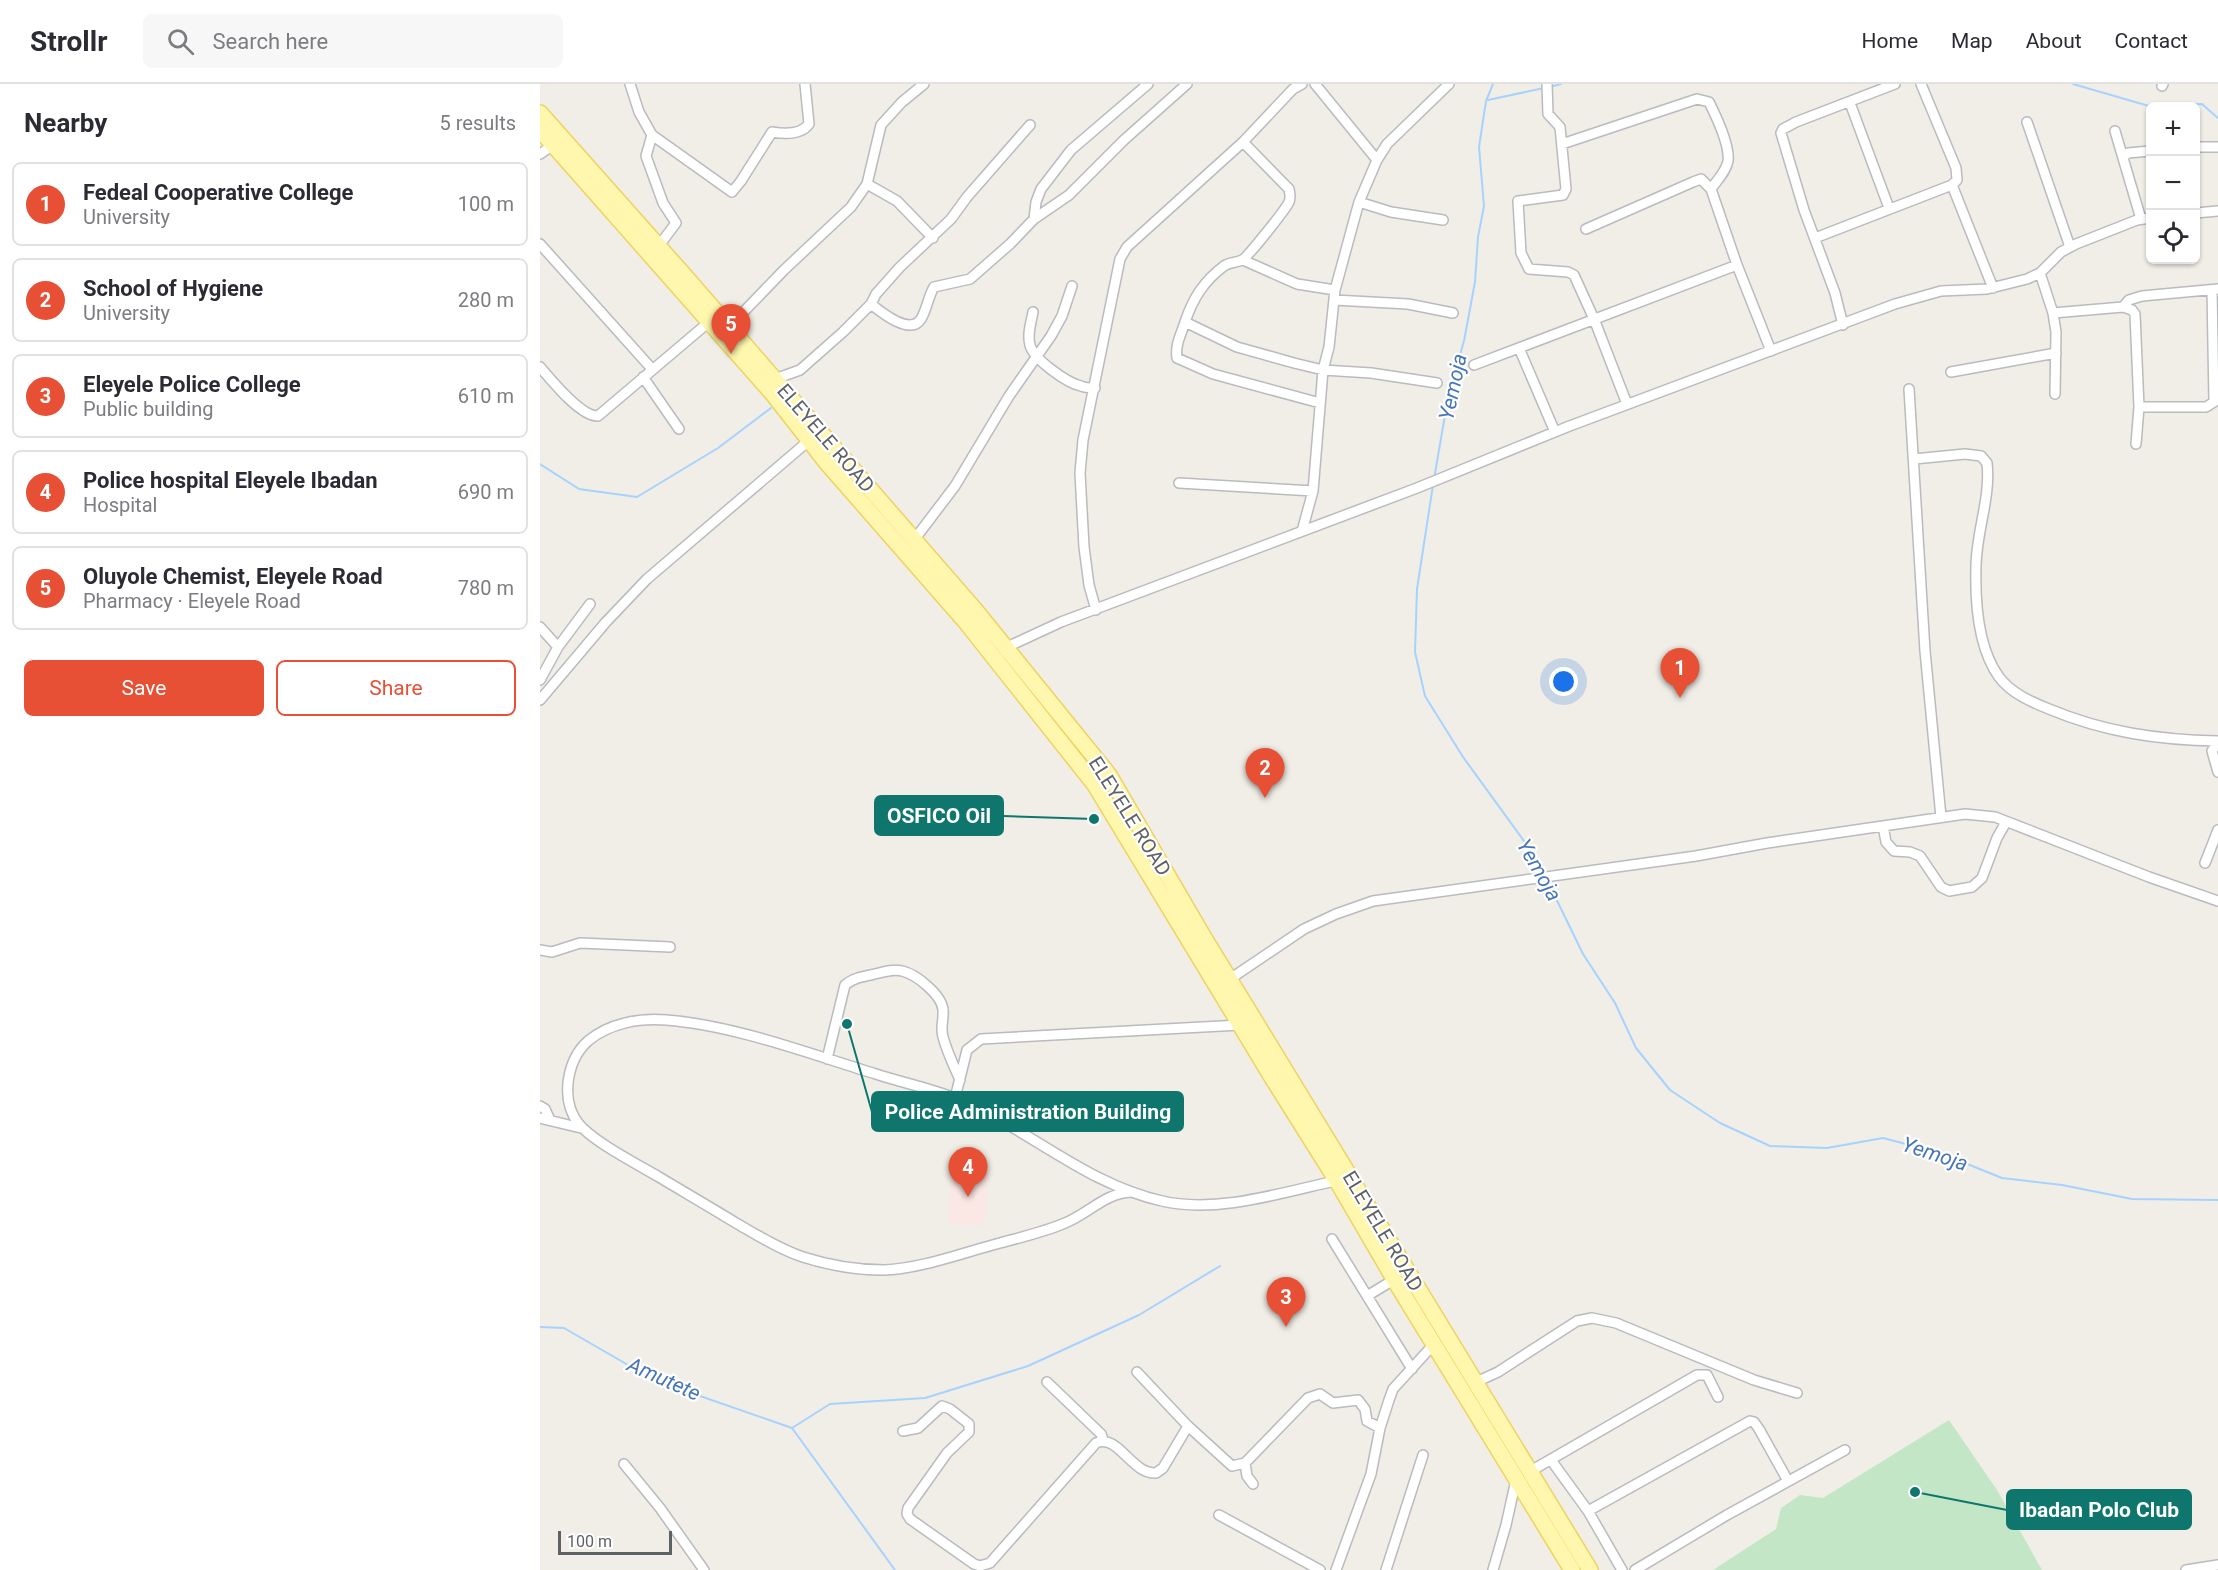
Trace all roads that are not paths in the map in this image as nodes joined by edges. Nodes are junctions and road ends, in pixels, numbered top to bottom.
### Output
1 (630, 84) edge
2 (805, 84) edge
3 (924, 84) edge
4 (1148, 84) edge
5 (1187, 84) edge
6 (1302, 84) edge
7 (1315, 84) edge
8 (1449, 84) edge
9 (1895, 84) edge
10 (1921, 84) edge
11 (913, 88) edge
12 (1546, 88) edge
13 (1850, 103) junction
14 (540, 113) edge
15 (2027, 123) dead end
16 (1030, 125) dead end
17 (540, 129) edge
18 (2115, 131) dead end
19 (652, 135) junction
20 (1243, 142) junction
21 (554, 144) junction
22 (1562, 144) junction
23 (2200, 147) edge
24 (2218, 147) edge
25 (2146, 151) edge
26 (540, 154) edge
27 (2123, 157) junction
28 (1377, 160) junction
29 (867, 184) junction
30 (1952, 185) junction
31 (1711, 189) junction
32 (1359, 202) junction
33 (1889, 208) junction
34 (2218, 211) edge
35 (2200, 213) edge
36 (2146, 218) edge
37 (1034, 219) junction
38 (1443, 220) dead end
39 (1586, 229) dead end
40 (933, 238) junction
41 (1815, 238) junction
42 (540, 243) edge
43 (658, 246) junction
44 (2070, 247) junction
45 (1243, 260) junction
46 (1737, 265) junction
47 (2040, 273) junction
48 (1072, 286) dead end
49 (1993, 288) junction
50 (1335, 290) junction
51 (2215, 290) edge
52 (1334, 300) junction
53 (870, 304) junction
54 (2123, 307) junction
55 (1033, 312) dead end
56 (1453, 313) dead end
57 (2053, 313) junction
58 (1594, 319) junction
59 (709, 322) junction
60 (1185, 322) junction
61 (1843, 325) junction
62 (729, 327) junction
63 (1519, 348) junction
64 (1771, 351) junction
65 (2056, 353) junction
66 (1036, 356) junction
67 (1474, 365) dead end
68 (540, 367) edge
69 (652, 369) junction
70 (1323, 370) junction
71 (1951, 372) dead end
72 (643, 377) junction
73 (1437, 383) dead end
74 (776, 386) junction
75 (1095, 388) junction
76 (1910, 389) dead end
77 (2055, 394) dead end
78 (1320, 403) junction
79 (1627, 404) junction
80 (2139, 407) junction
81 (679, 429) dead end
82 (811, 431) junction
83 (1555, 432) junction
84 (2136, 444) dead end
85 (1914, 459) junction
86 (1179, 483) dead end
87 (1313, 491) junction
88 (1302, 531) junction
89 (914, 540) junction
90 (590, 604) dead end
91 (1096, 610) junction
92 (540, 627) edge
93 (558, 647) junction
94 (1005, 648) junction
95 (540, 680) edge
96 (540, 700) edge
97 (2218, 741) edge
98 (2218, 772) edge
99 (1109, 775) junction
100 (1095, 785) junction
101 (1941, 817) junction
102 (2006, 822) junction
103 (1883, 826) junction
104 (2218, 830) edge
105 (2205, 863) dead end
106 (2218, 901) edge
107 (670, 947) dead end
108 (540, 950) edge
109 (1230, 980) junction
110 (1240, 1025) junction
111 (827, 1059) junction
112 (960, 1080) junction
113 (955, 1098) junction
114 (540, 1106) edge
115 (545, 1119) edge
116 (581, 1128) junction
117 (1344, 1179) junction
118 (1131, 1192) junction
119 (1332, 1239) dead end
120 (1395, 1279) junction
121 (1367, 1296) junction
122 (1434, 1344) junction
123 (1412, 1369) junction
124 (1137, 1372) dead end
125 (1047, 1383) dead end
126 (1476, 1383) junction
127 (1797, 1394) dead end
128 (1718, 1397) dead end
129 (1188, 1426) junction
130 (1380, 1428) junction
131 (903, 1431) dead end
132 (1103, 1440) junction
133 (1845, 1450) dead end
134 (1423, 1455) dead end
135 (1551, 1460) junction
136 (1245, 1463) junction
137 (624, 1464) dead end
138 (1523, 1476) junction
139 (1788, 1481) junction
140 (1253, 1484) dead end
141 (1588, 1511) junction
142 (1219, 1515) dead end
143 (2218, 1565) edge
144 (704, 1570) edge
145 (1320, 1570) edge
146 (1336, 1570) edge
147 (1386, 1570) edge
148 (1493, 1570) edge
149 (1572, 1570) edge
150 (1590, 1570) edge
151 (1622, 1570) edge
152 (1635, 1570) edge
153 (2186, 1570) edge

1 - 19 street
2 - 19 street
3 - 11 street
4 - 37 street
5 - 37 street
6 - 20 street
7 - 28 street
8 - 28 street
9 - 13 street
10 - 30 street
11 - 29 street
12 - 22 street
13 - 33 street
13 - 41 street
14 - 43 main road, ELEYELE ROAD
15 - 44 street
16 - 40 street
17 - 21 main road, ELEYELE ROAD
18 - 27 street
19 - 43 street
20 - 45 street
20 - 75 street
21 - 26 street
21 - 59 main road, ELEYELE ROAD
22 - 31 street
22 - 58 street
23 - 24 street
25 - 27 street
27 - 36 street
28 - 32 street
29 - 40 street
29 - 62 street
30 - 33 street
30 - 49 street
31 - 39 street
31 - 46 street
32 - 38 street
32 - 50 street
33 - 41 street
34 - 35 street
36 - 44 street
37 - 53 street
40 - 53 street
41 - 61 street
42 - 69 street
43 - 62 main road, ELEYELE ROAD
44 - 47 street
45 - 50 street
45 - 60 street
46 - 58 street
46 - 64 street
47 - 49 street
47 - 57 street
48 - 66 street
49 - 61 street
50 - 52 street
51 - 54 street
51 - 80 street
52 - 56 street
52 - 70 street
53 - 74 street
54 - 57 street
54 - 80 street
55 - 66 street
57 - 65 street
58 - 63 street
58 - 79 street
59 - 69 street
59 - 74 main road, ELEYELE ROAD
60 - 70 street
60 - 78 street
61 - 64 street
62 - 74 main road, ELEYELE ROAD
63 - 67 street
63 - 83 street
64 - 79 street
65 - 71 street
65 - 77 street
66 - 75 street
66 - 89 street
68 - 72 street
69 - 72 street
70 - 73 street
70 - 78 street
72 - 81 street
74 - 82 main road, ELEYELE ROAD
75 - 91 street
76 - 85 street
78 - 87 street
79 - 83 street
80 - 84 street
82 - 89 main road, ELEYELE ROAD
82 - 96 street
82 - 100 main road, ELEYELE ROAD
83 - 88 street
85 - 97 street
85 - 101 street
86 - 87 street
87 - 88 street
88 - 91 street
89 - 94 main road, ELEYELE ROAD
90 - 93 street
91 - 94 street
92 - 93 street
93 - 95 street
94 - 99 main road, ELEYELE ROAD
97 - 98 street
99 - 100 main road
99 - 109 main road, ELEYELE ROAD
100 - 110 main road, ELEYELE ROAD
101 - 102 street
101 - 103 street
102 - 103 street
102 - 106 street
103 - 109 street
104 - 105 street
107 - 108 street
109 - 117 main road, ELEYELE ROAD
110 - 112 street
110 - 117 main road, ELEYELE ROAD
111 - 112 street
111 - 113 street
111 - 116 street
112 - 113 street
113 - 118 street
114 - 115 street
115 - 116 street
116 - 118 street
117 - 118 street
117 - 120 main road, ELEYELE ROAD
117 - 126 main road, ELEYELE ROAD
119 - 121 street
120 - 121 street
120 - 122 main road, ELEYELE ROAD
121 - 123 street
122 - 123 street
122 - 138 main road, ELEYELE ROAD
123 - 130 street
124 - 129 street
125 - 132 street
126 - 127 street
126 - 138 main road, ELEYELE ROAD
128 - 135 street
129 - 132 street
129 - 136 street
130 - 136 street
130 - 146 street
131 - 132 street
133 - 139 street
134 - 147 street
135 - 138 street
135 - 141 street
136 - 140 street
137 - 144 street
138 - 148 street
138 - 149 main road, ELEYELE ROAD
138 - 150 main road, ELEYELE ROAD
139 - 141 street
139 - 152 street
141 - 151 street
142 - 145 street
143 - 153 street

